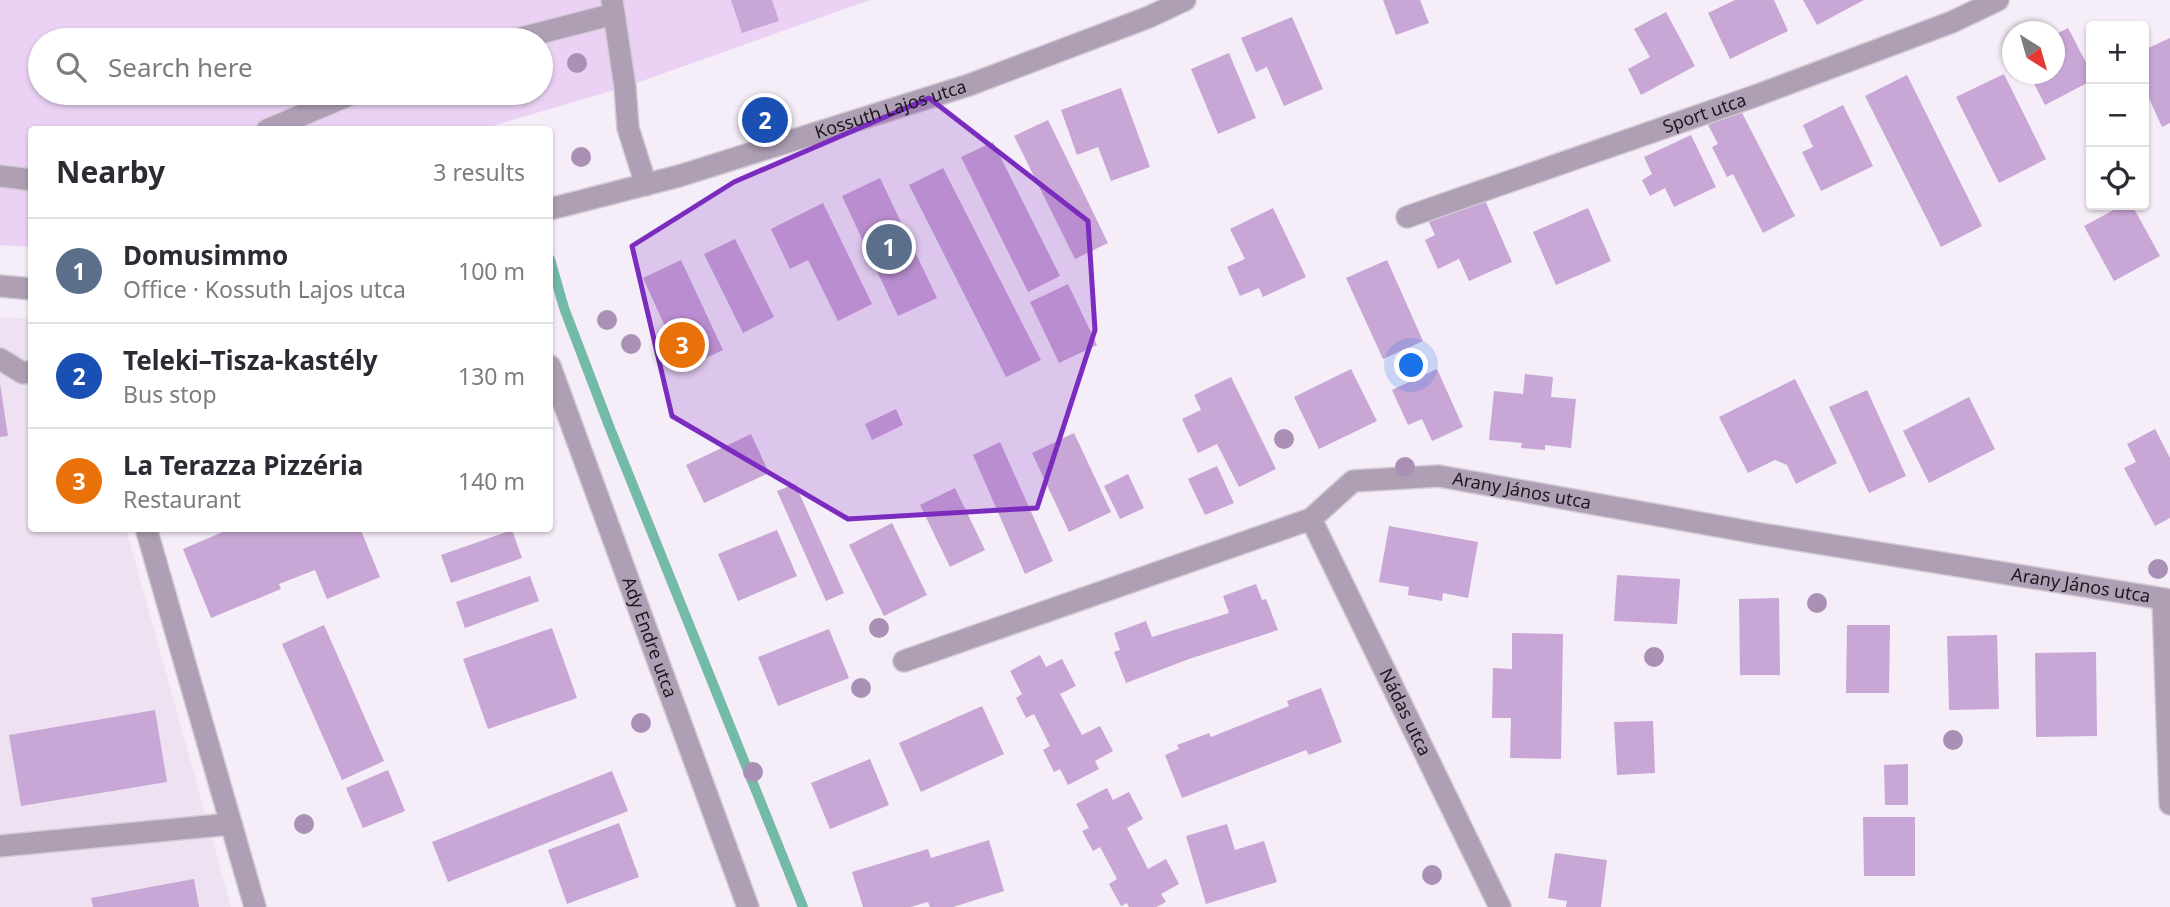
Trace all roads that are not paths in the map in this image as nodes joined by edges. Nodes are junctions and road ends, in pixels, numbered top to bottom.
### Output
1 (1185, 0) edge
2 (1998, 0) edge
3 (613, 7) edge
4 (549, 28) edge
5 (326, 105) edge
6 (276, 126) edge
7 (0, 176) edge
8 (28, 180) edge
9 (646, 185) junction
10 (553, 208) edge
11 (1407, 217) dead end
12 (0, 286) edge
13 (28, 289) edge
14 (0, 359) edge
15 (28, 372) edge
16 (553, 374) edge
17 (1311, 519) junction
18 (147, 532) edge
19 (2166, 599) edge
20 (904, 661) dead end
21 (2170, 804) edge
22 (231, 824) junction
23 (0, 846) edge
24 (255, 907) edge
25 (748, 907) edge
26 (1500, 907) edge

1 - 9 street, Kossuth Lajos utca
2 - 11 street, Sport utca
3 - 4 street
3 - 9 street
5 - 6 street
7 - 8 street
9 - 10 street, Kossuth Lajos utca
12 - 13 street
14 - 15 street
16 - 25 street, Ady Endre utca
17 - 19 street, Arany János utca
17 - 20 street, Arany János utca
17 - 26 street, Nádas utca
18 - 22 street
19 - 21 street
22 - 23 street
22 - 24 street

